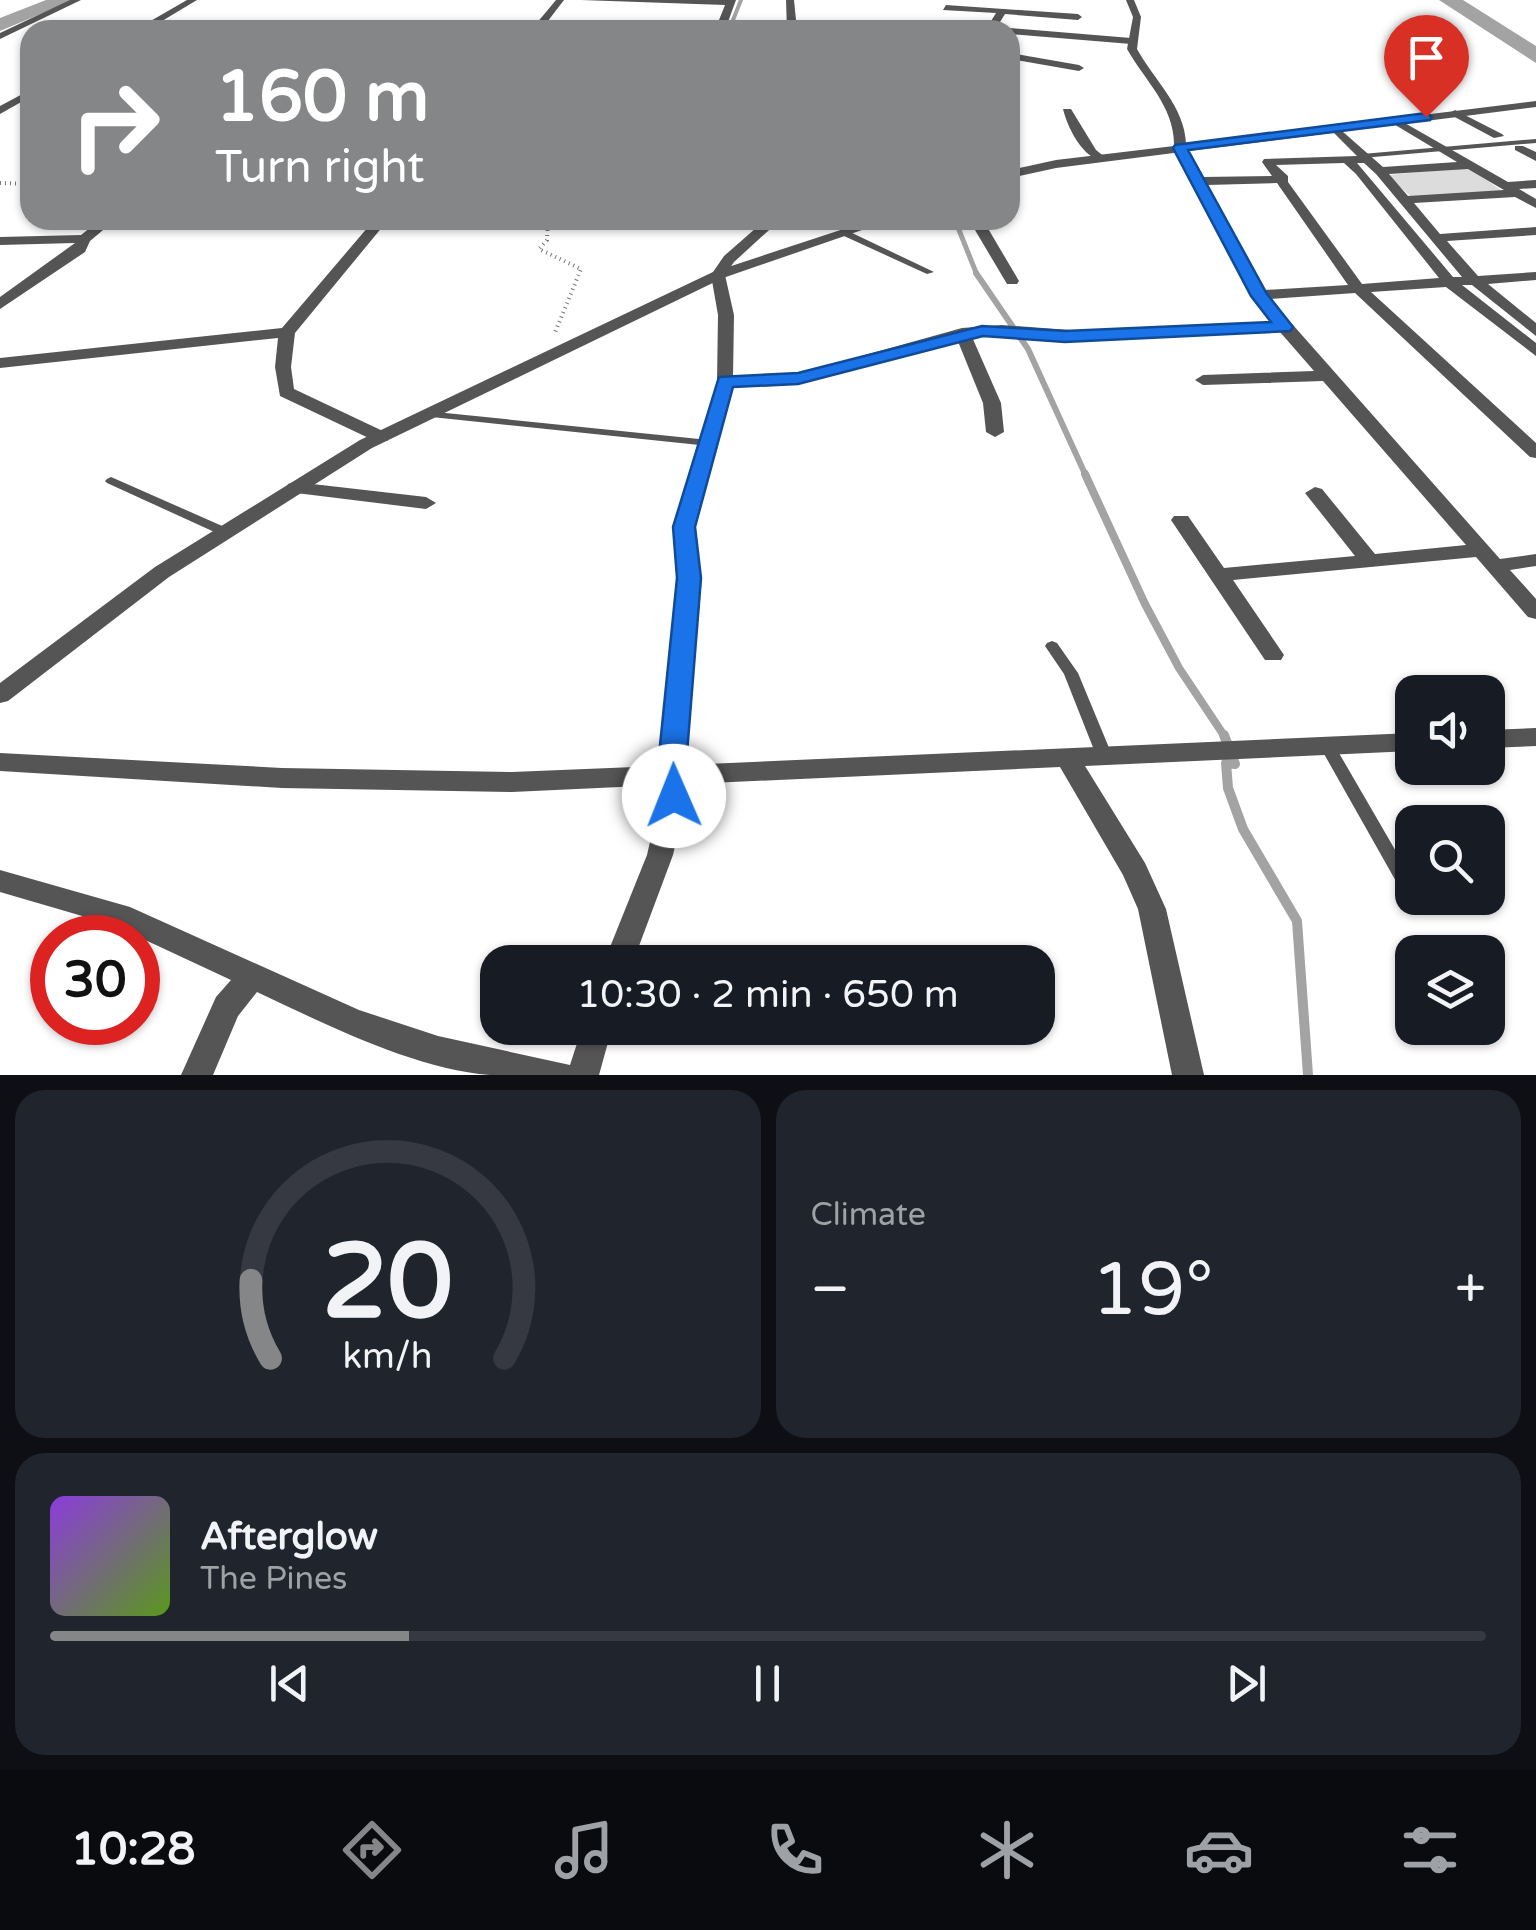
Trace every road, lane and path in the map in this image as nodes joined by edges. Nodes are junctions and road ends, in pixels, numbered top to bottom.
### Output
1 (77, 0) edge
2 (193, 0) edge
3 (560, 0) edge
4 (584, 0) edge
5 (1130, 0) edge
6 (731, 1) edge
7 (946, 8) dead end
8 (1002, 11) junction
9 (1078, 16) dead end
10 (34, 20) edge
11 (158, 20) edge
12 (544, 20) edge
13 (996, 20) edge
14 (1020, 33) edge
15 (1131, 41) junction
16 (1020, 58) edge
17 (1080, 68) dead end
18 (1536, 104) edge
19 (1068, 111) dead end
20 (1455, 113) junction
21 (1396, 120) junction
22 (1334, 128) junction
23 (1536, 140) edge
24 (1508, 142) junction
25 (1180, 148) junction
26 (1444, 149) junction
27 (1364, 157) junction
28 (1536, 157) edge
29 (1100, 158) junction
30 (1346, 159) junction
31 (1471, 166) junction
32 (1380, 171) junction
33 (1020, 172) edge
34 (1284, 180) junction
35 (1198, 181) junction
36 (1536, 184) edge
37 (1512, 190) junction
38 (1404, 200) junction
39 (1536, 204) edge
40 (95, 230) edge
41 (373, 230) edge
42 (548, 230) edge
43 (763, 230) edge
44 (858, 230) edge
45 (982, 230) edge
46 (1536, 231) edge
47 (847, 234) junction
48 (1436, 238) junction
49 (84, 239) junction
50 (0, 241) edge
51 (930, 272) dead end
52 (718, 275) junction
53 (1536, 276) edge
54 (1473, 280) junction
55 (1012, 281) dead end
56 (1449, 282) junction
57 (1358, 288) junction
58 (1260, 296) junction
59 (0, 304) edge
60 (1284, 327) junction
61 (1535, 328) edge
62 (287, 332) junction
63 (962, 333) junction
64 (1536, 351) edge
65 (553, 352) junction
66 (0, 363) edge
67 (1326, 376) junction
68 (1203, 380) dead end
69 (725, 382) junction
70 (426, 414) junction
71 (994, 432) dead end
72 (380, 437) junction
73 (708, 443) junction
74 (1536, 452) edge
75 (111, 481) dead end
76 (294, 488) junction
77 (1315, 493) dead end
78 (426, 503) dead end
79 (1181, 520) dead end
80 (225, 532) junction
81 (1488, 558) junction
82 (1536, 560) edge
83 (1370, 561) junction
84 (1218, 574) junction
85 (1536, 612) edge
86 (1052, 646) dead end
87 (1273, 655) dead end
88 (0, 695) edge
89 (1536, 737) edge
90 (1505, 738) edge
91 (1395, 743) edge
92 (1327, 745) junction
93 (1104, 755) junction
94 (1067, 757) junction
95 (0, 762) edge
96 (674, 775) junction
97 (1395, 864) edge
98 (0, 881) edge
99 (626, 945) edge
100 (250, 977) junction
101 (591, 1045) edge
102 (197, 1075) edge
103 (558, 1075) edge
104 (583, 1075) edge
105 (1188, 1075) edge

1 - 10 street
2 - 11 street
3 - 12 street
4 - 6 street
5 - 15 street
7 - 8 street
8 - 9 street
8 - 13 street
14 - 15 street
15 - 25 street
16 - 17 street
18 - 20 street
19 - 29 street
20 - 21 street
20 - 24 street
21 - 22 street
21 - 26 street
22 - 25 street
22 - 27 street
23 - 24 lane
24 - 26 lane
24 - 28 street
25 - 29 street
25 - 35 street
26 - 27 lane
26 - 31 street
27 - 30 street
27 - 32 street
29 - 33 street
30 - 34 street
30 - 56 street
31 - 32 street
31 - 37 street
32 - 38 street
34 - 35 street
34 - 57 street
35 - 58 street
36 - 37 street
37 - 38 street
37 - 39 street
38 - 48 street
40 - 49 street
41 - 62 street
42 - 65 path
43 - 52 street
44 - 47 street
45 - 55 street
46 - 48 street
47 - 51 lane
47 - 52 street
48 - 54 street
49 - 50 street
49 - 59 street
52 - 65 street
52 - 69 street
53 - 54 street
54 - 56 street
54 - 61 street
56 - 57 street
56 - 64 street
57 - 58 street
57 - 74 street
58 - 60 street
60 - 63 street
60 - 67 street
62 - 66 street
62 - 72 street
63 - 69 street
63 - 71 street
65 - 70 street
67 - 68 street
67 - 81 street
69 - 73 street
70 - 72 street
70 - 73 lane
72 - 76 street
73 - 96 street
75 - 80 lane
76 - 78 street
76 - 80 street
77 - 83 street
79 - 84 street
80 - 88 street
81 - 82 street
81 - 83 street
81 - 85 street
83 - 84 street
84 - 87 street
86 - 93 lane
89 - 90 street
91 - 92 street
92 - 93 street
92 - 97 lane
93 - 94 street
94 - 96 street
94 - 105 street
95 - 96 street
96 - 99 street
98 - 100 street
100 - 102 street
100 - 103 street
101 - 104 street

